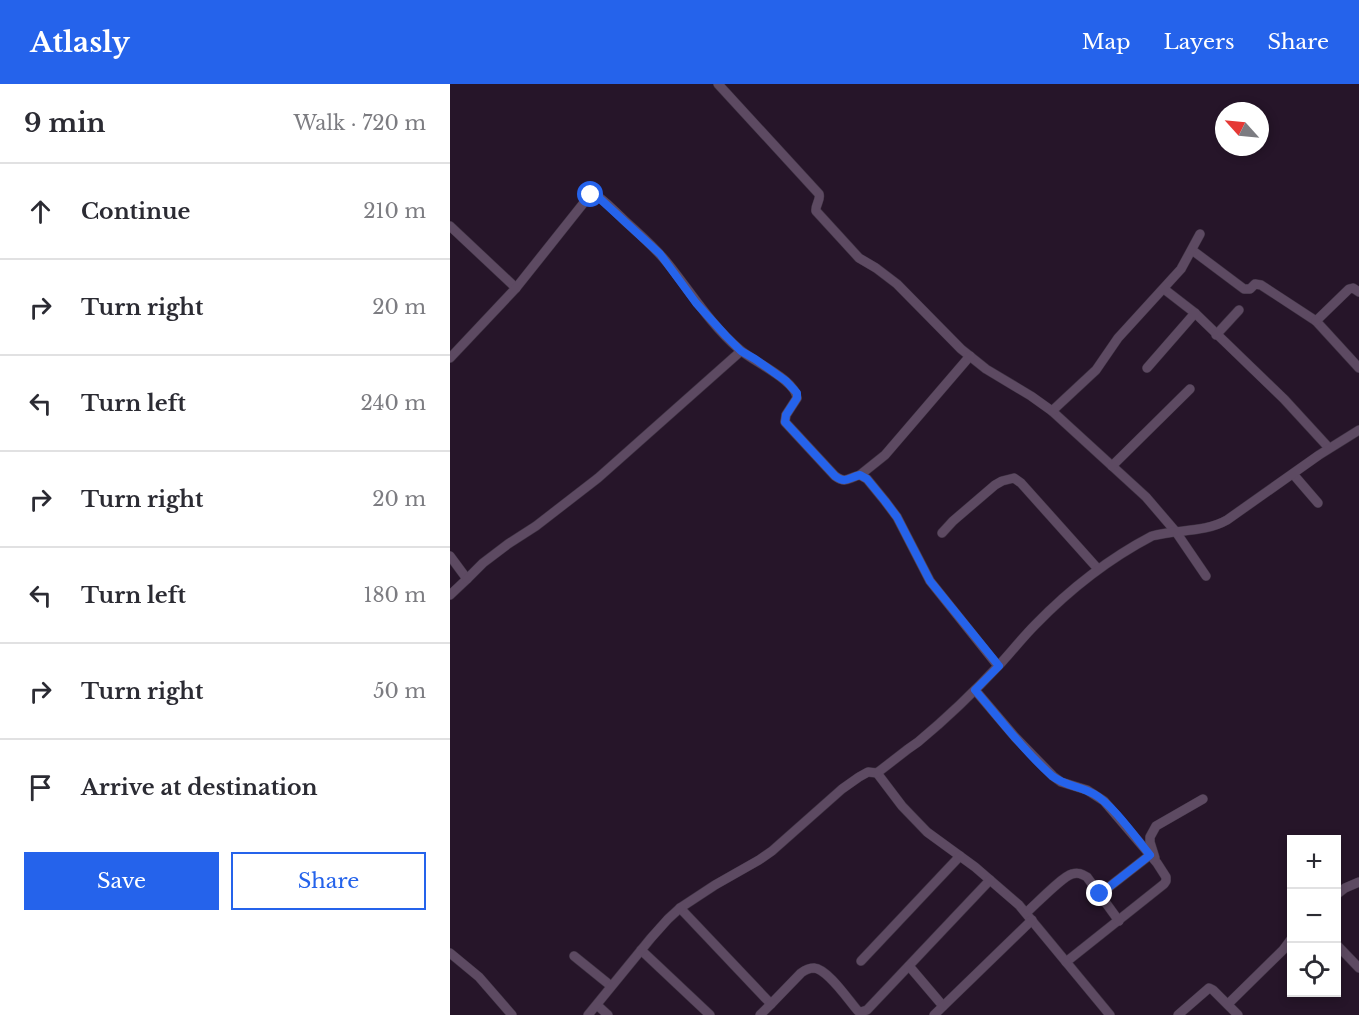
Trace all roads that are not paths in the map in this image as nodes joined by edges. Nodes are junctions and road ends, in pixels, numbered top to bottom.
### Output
1 (718, 84) edge
2 (450, 226) edge
3 (1200, 234) dead end
4 (1192, 250) junction
5 (516, 288) junction
6 (1164, 289) junction
7 (1359, 292) edge
8 (1239, 310) dead end
9 (1195, 313) junction
10 (1316, 321) junction
11 (1216, 335) junction
12 (741, 351) junction
13 (970, 356) junction
14 (450, 358) edge
15 (1359, 368) edge
16 (1147, 369) dead end
17 (1190, 388) dead end
18 (1052, 411) junction
19 (1356, 432) edge
20 (1359, 443) edge
21 (1329, 448) junction
22 (1112, 466) junction
23 (1293, 474) junction
24 (860, 475) junction
25 (1318, 503) dead end
26 (1176, 532) junction
27 (942, 533) dead end
28 (450, 556) edge
29 (1098, 570) junction
30 (1206, 576) dead end
31 (467, 579) junction
32 (450, 595) edge
33 (999, 666) junction
34 (975, 690) junction
35 (877, 773) junction
36 (1203, 799) dead end
37 (1150, 855) junction
38 (960, 856) junction
39 (1157, 863) junction
40 (990, 880) junction
41 (1359, 882) edge
42 (1341, 891) edge
43 (1100, 894) junction
44 (680, 908) junction
45 (1029, 916) junction
46 (1119, 921) junction
47 (1288, 943) edge
48 (1341, 949) edge
49 (641, 950) junction
50 (450, 953) edge
51 (574, 956) dead end
52 (861, 961) dead end
53 (1066, 962) junction
54 (909, 966) junction
55 (1359, 968) edge
56 (612, 986) junction
57 (771, 1004) junction
58 (1228, 1004) junction
59 (597, 1005) junction
60 (943, 1006) junction
61 (512, 1015) edge
62 (588, 1015) edge
63 (608, 1015) edge
64 (710, 1015) edge
65 (760, 1015) edge
66 (934, 1015) edge
67 (1110, 1015) edge
68 (1178, 1015) edge
69 (1238, 1015) edge

1 - 13 street
2 - 5 street
3 - 4 street
4 - 6 street
4 - 10 street
5 - 12 street
5 - 14 street
6 - 9 street
6 - 18 street
7 - 10 street
8 - 11 street
9 - 11 street
9 - 16 street
10 - 15 street
11 - 21 street
12 - 24 street
12 - 31 street
13 - 18 street
13 - 24 street
17 - 22 street
18 - 22 street
19 - 20 street
19 - 21 street
21 - 23 street
22 - 26 street
23 - 25 street
23 - 26 street
24 - 33 street
26 - 29 street
26 - 30 street
27 - 29 street
28 - 31 street
29 - 33 street
31 - 32 street
33 - 34 street
34 - 35 street
34 - 37 street
35 - 38 street
35 - 44 street
36 - 39 street
37 - 39 street
37 - 43 street
38 - 40 street
38 - 52 street
39 - 46 street
40 - 45 street
40 - 54 street
41 - 42 street
43 - 45 street
43 - 46 street
44 - 49 street
44 - 57 street
45 - 53 street
45 - 60 street
46 - 53 street
47 - 58 street
48 - 55 street
49 - 56 street
49 - 64 street
50 - 61 street
51 - 56 street
53 - 67 street
54 - 57 street
54 - 60 street
56 - 59 street
57 - 65 street
58 - 68 street
58 - 69 street
59 - 62 street
59 - 63 street
60 - 66 street

